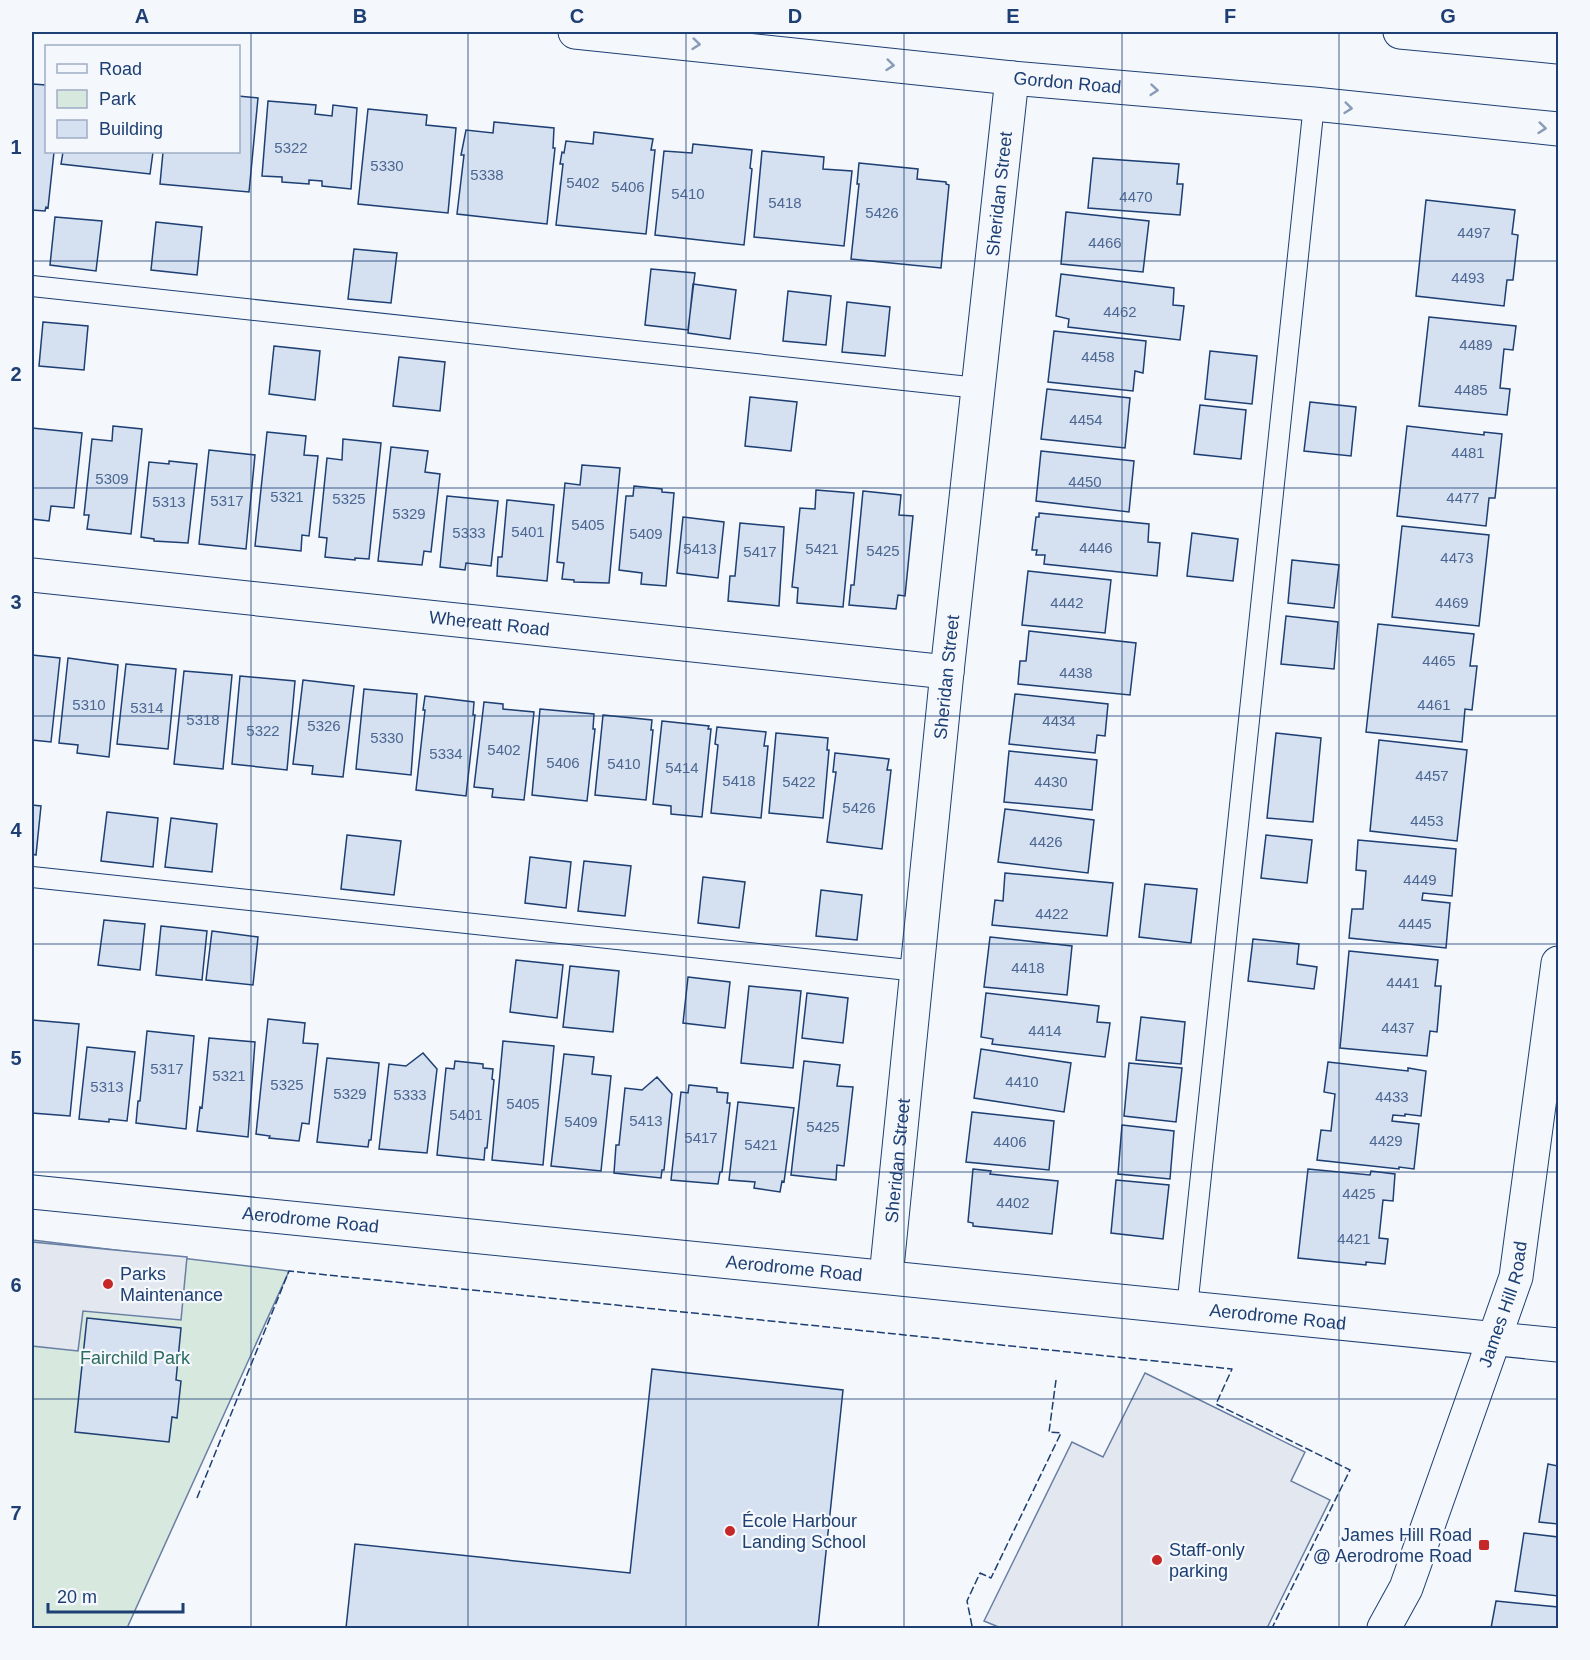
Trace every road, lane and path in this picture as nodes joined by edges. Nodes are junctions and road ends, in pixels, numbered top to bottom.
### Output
1 (575, 32) edge
2 (1400, 32) edge
3 (1558, 47) edge
4 (1012, 78) junction
5 (1314, 104) junction
6 (1558, 129) edge
7 (32, 286) edge
8 (978, 388) junction
9 (32, 575) edge
10 (947, 672) junction
11 (32, 877) edge
12 (1558, 963) edge
13 (918, 970) junction
14 (32, 1192) edge
15 (886, 1277) junction
16 (1187, 1308) junction
17 (1493, 1338) junction
18 (1558, 1345) edge
19 (1383, 1629) edge

1 -> 4 street, Gordon Road
2 - 3 street
4 -> 5 street, Gordon Road
4 - 8 street, Sheridan Street
5 -> 6 street, Gordon Road
5 - 16 lane
7 - 8 lane
8 - 10 street, Sheridan Street
9 - 10 street, Whereatt Road
10 - 13 street, Sheridan Street
11 - 13 lane
12 - 17 street, James Hill Road
13 - 15 street, Sheridan Street
14 - 15 street, Aerodrome Road
15 - 16 street, Aerodrome Road
16 - 17 street, Aerodrome Road
17 - 18 street, Aerodrome Road
17 - 19 street, James Hill Road

